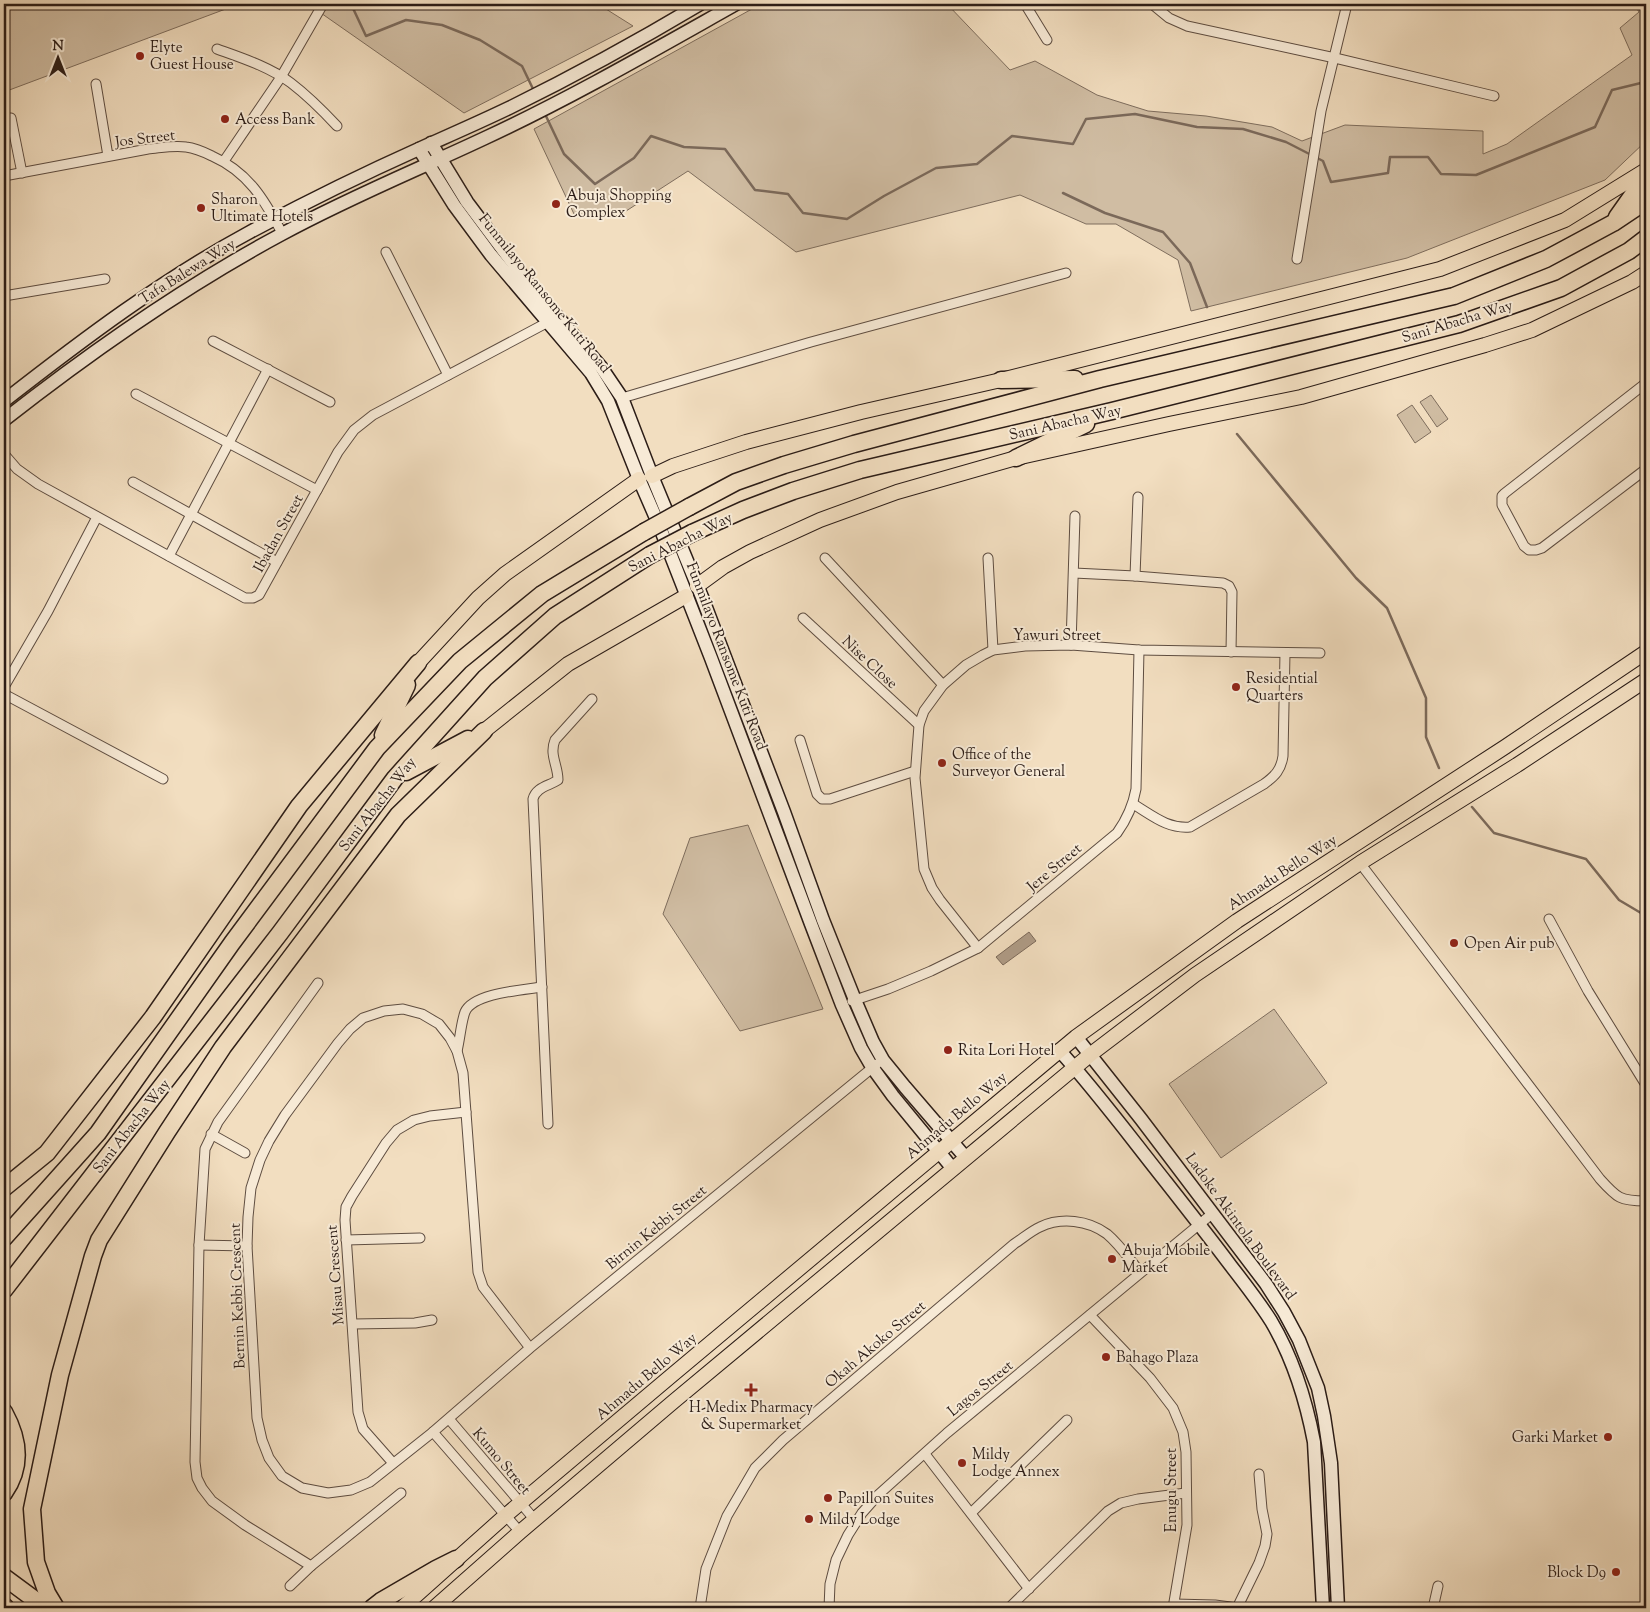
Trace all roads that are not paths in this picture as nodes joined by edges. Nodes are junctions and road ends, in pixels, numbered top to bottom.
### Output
1 (700, 4) edge
2 (736, 4) edge
3 (1025, 4) edge
4 (1152, 4) edge
5 (1347, 4) edge
6 (320, 8) edge
7 (1047, 40) dead end
8 (217, 49) dead end
9 (1335, 58) junction
10 (281, 77) junction
11 (96, 84) dead end
12 (1494, 96) dead end
13 (11, 118) dead end
14 (337, 126) dead end
15 (425, 146) junction
16 (108, 156) junction
17 (434, 161) junction
18 (224, 162) junction
19 (1646, 170) edge
20 (22, 173) junction
21 (4, 176) edge
22 (1646, 176) edge
23 (1646, 202) edge
24 (274, 219) junction
25 (1614, 223) junction
26 (282, 234) junction
27 (1646, 238) edge
28 (1646, 248) edge
29 (1628, 251) junction
30 (386, 252) dead end
31 (1297, 259) dead end
32 (1646, 272) edge
33 (1066, 273) dead end
34 (105, 279) dead end
35 (4, 296) edge
36 (553, 320) junction
37 (213, 341) dead end
38 (268, 369) junction
39 (448, 374) junction
40 (1100, 379) junction
41 (1001, 380) junction
42 (1646, 383) edge
43 (136, 394) dead end
44 (622, 398) junction
45 (4, 401) edge
46 (330, 402) dead end
47 (1112, 411) junction
48 (4, 420) edge
49 (229, 443) junction
50 (4, 454) edge
51 (1016, 458) junction
52 (1646, 469) edge
53 (645, 478) junction
54 (133, 482) dead end
55 (317, 490) junction
56 (1138, 497) dead end
57 (192, 514) junction
58 (1075, 516) dead end
59 (97, 517) junction
60 (169, 556) junction
61 (825, 558) dead end
62 (988, 558) dead end
63 (277, 562) junction
64 (1074, 573) junction
65 (1135, 576) junction
66 (697, 586) junction
67 (686, 596) junction
68 (803, 618) dead end
69 (1071, 646) junction
70 (993, 650) junction
71 (1139, 650) junction
72 (1231, 652) junction
73 (1646, 652) edge
74 (1285, 653) junction
75 (1320, 653) dead end
76 (418, 663) junction
77 (1646, 680) edge
78 (943, 685) junction
79 (4, 687) edge
80 (4, 694) edge
81 (592, 699) dead end
82 (919, 725) junction
83 (484, 731) junction
84 (800, 740) dead end
85 (377, 748) junction
86 (915, 771) junction
87 (395, 778) junction
88 (163, 779) dead end
89 (1133, 804) junction
90 (1360, 863) junction
91 (1549, 919) dead end
92 (280, 933) junction
93 (232, 943) junction
94 (978, 948) junction
95 (318, 983) dead end
96 (542, 987) junction
97 (854, 1000) junction
98 (842, 1005) junction
99 (152, 1017) junction
100 (1076, 1037) junction
101 (223, 1047) junction
102 (1059, 1050) junction
103 (458, 1051) junction
104 (1091, 1054) junction
105 (883, 1060) junction
106 (872, 1067) junction
107 (1075, 1067) junction
108 (1646, 1085) edge
109 (466, 1112) junction
110 (548, 1124) dead end
111 (210, 1134) junction
112 (951, 1140) junction
113 (938, 1151) junction
114 (245, 1153) dead end
115 (966, 1158) junction
116 (953, 1169) junction
117 (4, 1188) edge
118 (1646, 1201) edge
119 (1213, 1213) junction
120 (1200, 1225) junction
121 (4, 1238) edge
122 (420, 1238) dead end
123 (346, 1240) junction
124 (199, 1245) junction
125 (247, 1246) junction
126 (1140, 1272) junction
127 (4, 1290) edge
128 (1090, 1315) junction
129 (432, 1320) dead end
130 (353, 1324) junction
131 (530, 1348) junction
132 (4, 1412) edge
133 (449, 1419) junction
134 (1067, 1420) dead end
135 (433, 1432) junction
136 (925, 1454) junction
137 (393, 1463) junction
138 (1259, 1474) dead end
139 (4, 1493) edge
140 (401, 1493) dead end
141 (1186, 1493) junction
142 (520, 1503) junction
143 (971, 1513) junction
144 (505, 1516) junction
145 (534, 1520) junction
146 (520, 1532) junction
147 (456, 1559) junction
148 (311, 1566) junction
149 (4, 1577) edge
150 (4, 1585) edge
151 (290, 1586) dead end
152 (1438, 1586) dead end
153 (1029, 1589) junction
154 (1173, 1606) edge
155 (49, 1608) edge
156 (372, 1608) edge
157 (402, 1608) edge
158 (434, 1608) edge
159 (700, 1608) edge
160 (829, 1608) edge
161 (1009, 1608) edge
162 (1238, 1608) edge
163 (1323, 1608) edge
164 (1338, 1608) edge
165 (1433, 1608) edge

1 - 15 street, Tafa Balewa Way
2 - 17 street, Tafa Balewa Way
3 - 7 street
4 - 9 street
5 - 9 street
6 - 10 street
8 - 10 street
9 - 12 street
9 - 31 street
10 - 14 street
10 - 18 street
11 - 16 street
13 - 20 street
15 - 17 street, Funmilayo Ransome Kuti Road
15 - 24 street, Tafa Balewa Way
16 - 18 street, Jos Street
16 - 20 street, Jos Street
17 - 26 street, Tafa Balewa Way
17 - 36 street, Funmilayo Ransome Kuti Road
18 - 24 street, Jos Street
19 - 41 main road
20 - 21 street, Jos Street
22 - 25 highway
23 - 25 highway, Sani Abacha Way
24 - 26 street, Jos Street
24 - 45 street, Tafa Balewa Way
25 - 40 highway, Sani Abacha Way
26 - 48 street, Tafa Balewa Way
27 - 29 highway, Sani Abacha Way
28 - 29 highway
29 - 47 highway, Sani Abacha Way
30 - 39 street
32 - 51 main road, Sani Abacha Way
33 - 44 street
34 - 35 street
36 - 39 street, Ibadan Street
36 - 44 street, Funmilayo Ransome Kuti Road
36 - 53 street, Funmilayo Ransome Kuti Road
37 - 38 street
38 - 46 street
38 - 49 street
39 - 55 street, Ibadan Street
40 - 41 highway
40 - 85 highway, Sani Abacha Way, bridge
41 - 53 main road
42 - 52 street
43 - 49 street
44 - 53 street, Funmilayo Ransome Kuti Road
47 - 51 highway
47 - 87 highway, Sani Abacha Way, bridge
49 - 55 street
49 - 57 street
50 - 59 street, Ibadan Street
51 - 66 main road, Sani Abacha Way
53 - 66 street, Funmilayo Ransome Kuti Road
53 - 67 street, Funmilayo Ransome Kuti Road
53 - 76 main road
54 - 57 street
55 - 63 street, Ibadan Street
56 - 65 street
57 - 60 street
57 - 63 street
58 - 64 street
59 - 60 street, Ibadan Street
59 - 79 street
60 - 63 street, Ibadan Street
61 - 78 street
62 - 70 street
64 - 65 street
64 - 69 street
65 - 72 street
66 - 97 street, Funmilayo Ransome Kuti Road
67 - 83 main road
67 - 98 street, Funmilayo Ransome Kuti Road
68 - 82 street, Nise Close
69 - 70 street, Yawuri Street
69 - 71 street, Yawuri Street
70 - 78 street, Yawuri Street
71 - 72 street, Yawuri Street
71 - 89 street, Jere Street
72 - 74 street, Yawuri Street
73 - 100 main road, Ahmadu Bello Way
74 - 75 street, Yawuri Street
74 - 89 street
76 - 85 highway
76 - 99 highway
77 - 90 main road
78 - 82 street, Yawuri Street
80 - 88 street
81 - 96 street
82 - 86 street, Yawuri Street
83 - 87 highway
83 - 101 highway
84 - 86 street
85 - 93 highway, Sani Abacha Way
86 - 94 street, Yawuri Street
87 - 92 highway, Sani Abacha Way
89 - 94 street, Jere Street
90 - 104 main road
90 - 118 street
91 - 108 street
92 - 101 highway
92 - 127 highway, Sani Abacha Way
93 - 99 highway
93 - 121 highway, Sani Abacha Way
94 - 97 street, Jere Street
95 - 111 street
96 - 103 street
96 - 110 street
97 - 98 street, Jere Street
97 - 105 street, Funmilayo Ransome Kuti Road
98 - 106 street, Funmilayo Ransome Kuti Road
99 - 117 highway
100 - 102 main road, Ahmadu Bello Way
100 - 104 street, Ladoke Akintola Boulevard
101 - 155 highway
102 - 107 street, Ladoke Akintola Boulevard
102 - 112 main road, Ahmadu Bello Way
103 - 109 street, Bernin Kebbi Crescent
103 - 125 street, Bernin Kebbi Crescent
104 - 107 main road
104 - 119 street, Ladoke Akintola Boulevard
105 - 106 street, Birnin Kebbi Street
105 - 112 street, Funmilayo Ransome Kuti Road
106 - 113 street, Funmilayo Ransome Kuti Road
106 - 131 street, Birnin Kebbi Street
107 - 115 main road
107 - 120 street, Ladoke Akintola Boulevard
109 - 123 street, Misau Crescent
109 - 131 street, Bernin Kebbi Crescent
111 - 114 street
111 - 124 street
112 - 113 main road, Ahmadu Bello Way
112 - 115 street, Funmilayo Ransome Kuti Road
113 - 116 street, Funmilayo Ransome Kuti Road
113 - 142 main road, Ahmadu Bello Way
115 - 116 main road
116 - 145 main road
119 - 120 street, Lagos Street
119 - 164 street, Ladoke Akintola Boulevard
120 - 126 street, Lagos Street
120 - 163 street, Ladoke Akintola Boulevard
122 - 123 street
123 - 130 street, Misau Crescent
124 - 125 street
124 - 148 street
125 - 137 street, Bernin Kebbi Crescent
126 - 128 street, Lagos Street
126 - 159 street, Okah Akoko Street
128 - 136 street, Lagos Street
128 - 141 street, Enugu Street
129 - 130 street
130 - 137 street, Misau Crescent
131 - 133 street, Birnin Kebbi Street
132 - 139 highway
133 - 135 street, Bernin Kebbi Crescent
133 - 142 street, Kumo Street
134 - 143 street
135 - 137 street, Bernin Kebbi Crescent
135 - 144 street
136 - 143 street
136 - 160 street, Lagos Street
138 - 162 street
140 - 148 street
141 - 153 street
141 - 154 street, Enugu Street
142 - 144 main road, Ahmadu Bello Way
142 - 145 street, Kumo Street
143 - 153 street
144 - 146 street
144 - 147 main road, Ahmadu Bello Way
145 - 146 main road
146 - 158 main road
147 - 156 highway
147 - 157 main road, Ahmadu Bello Way
148 - 151 street
149 - 155 highway
150 - 155 highway
152 - 165 street
153 - 161 street
154 - 162 street

